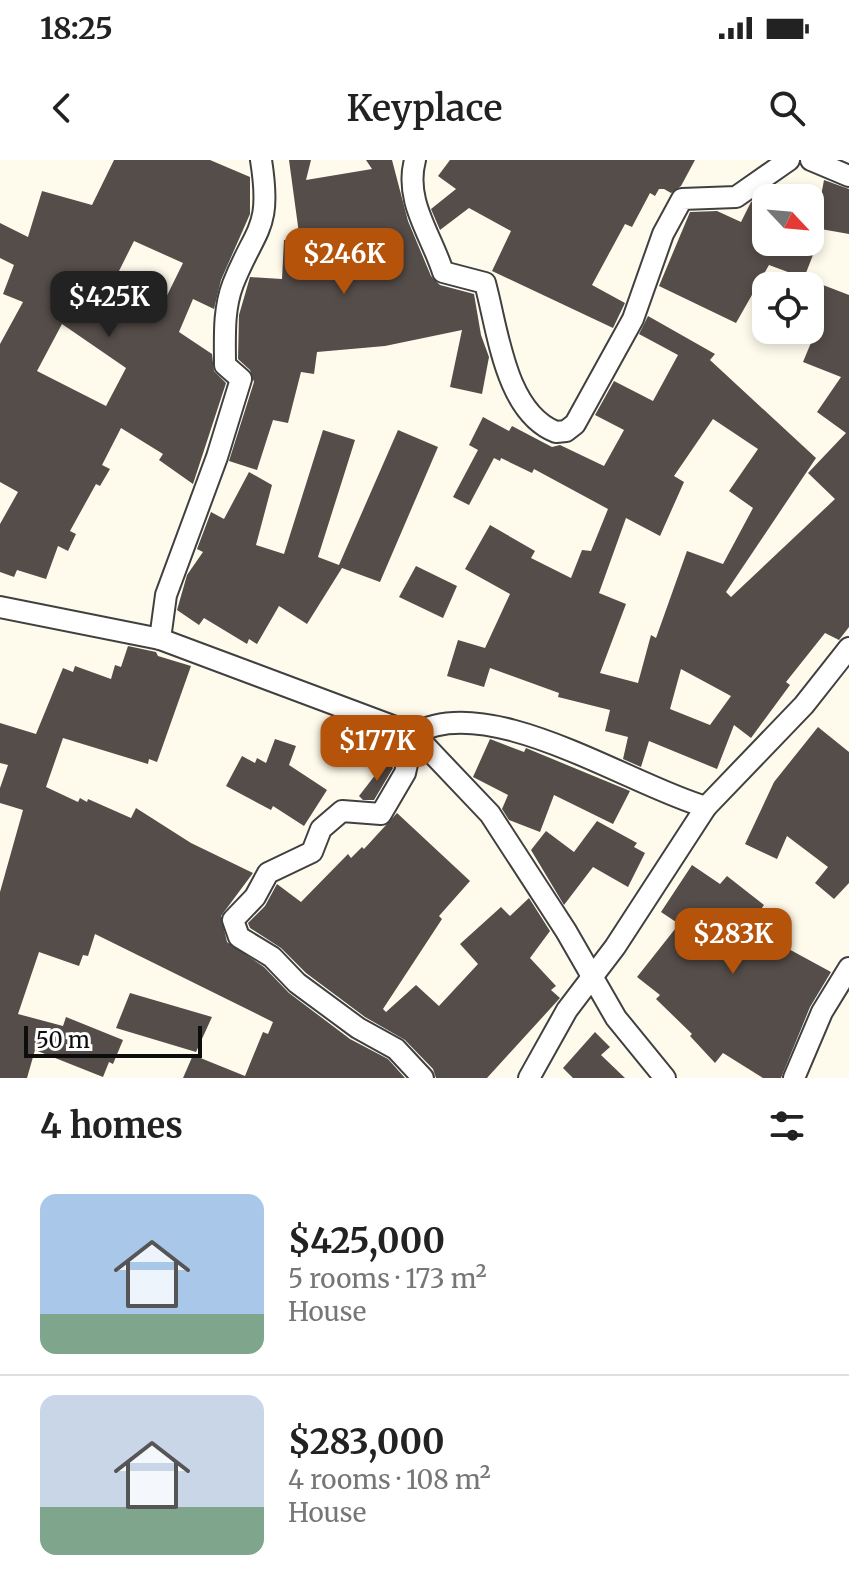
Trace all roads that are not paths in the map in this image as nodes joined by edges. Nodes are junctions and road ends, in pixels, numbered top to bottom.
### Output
1 (261, 160) edge
2 (415, 160) edge
3 (789, 160) edge
4 (811, 160) edge
5 (849, 176) edge
6 (0, 607) edge
7 (160, 639) junction
8 (849, 648) edge
9 (414, 734) junction
10 (706, 807) junction
11 (849, 968) edge
12 (590, 976) junction
13 (423, 1078) edge
14 (529, 1078) edge
15 (665, 1078) edge
16 (794, 1078) edge

1 - 7 street
2 - 3 street
4 - 5 street
6 - 7 street
7 - 9 street
8 - 10 street
9 - 10 street
9 - 12 street
9 - 13 street
10 - 12 street
11 - 16 street
12 - 14 street
12 - 15 street

